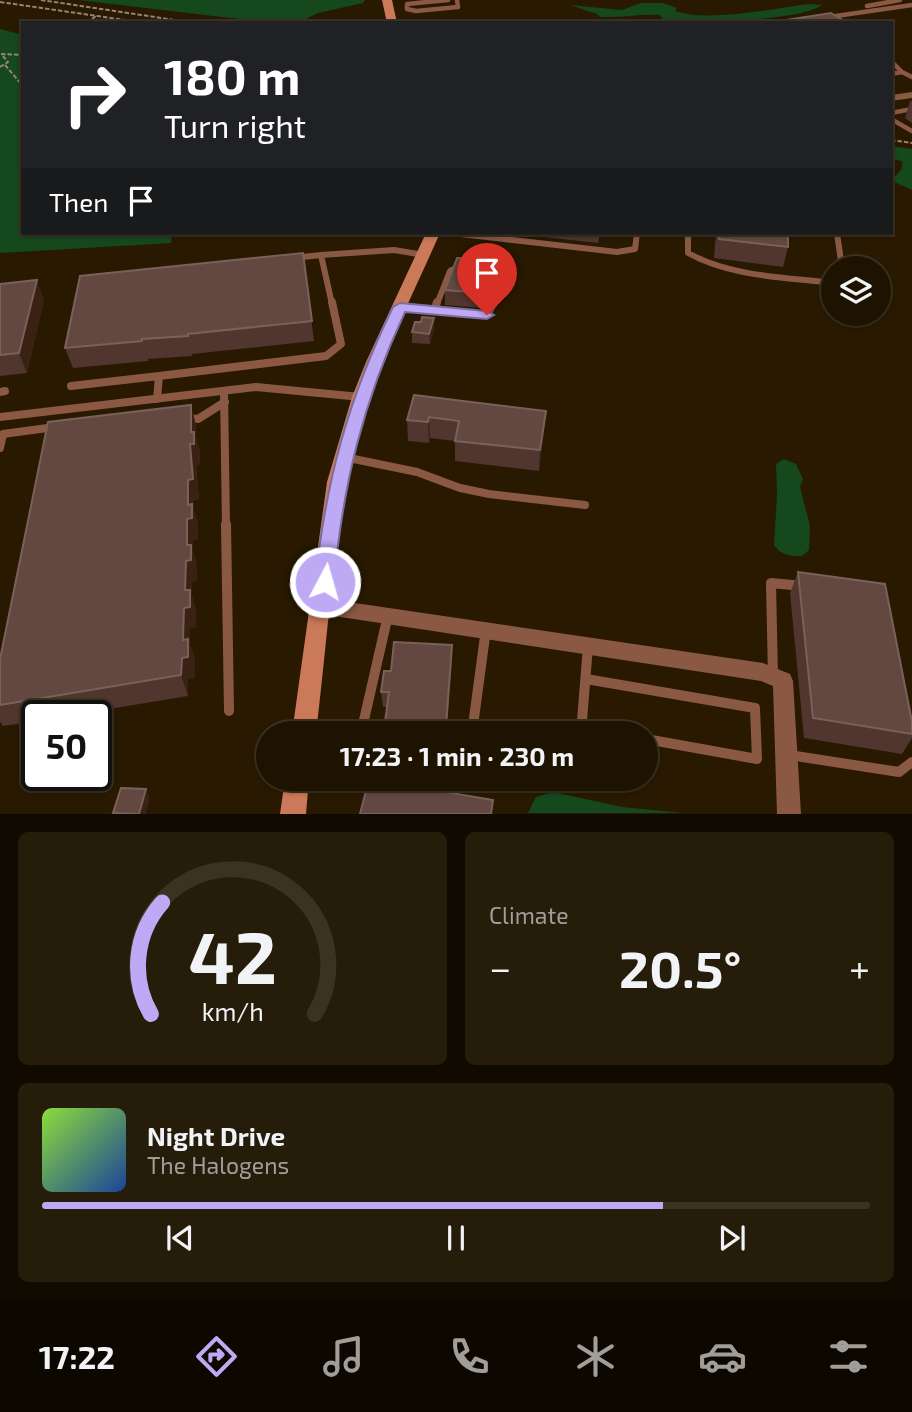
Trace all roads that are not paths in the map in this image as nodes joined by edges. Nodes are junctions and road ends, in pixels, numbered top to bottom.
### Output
1 (387, 0) edge
2 (448, 0) edge
3 (457, 0) edge
4 (900, 0) edge
5 (911, 2) edge
6 (873, 9) junction
7 (836, 16) edge
8 (392, 21) edge
9 (893, 63) edge
10 (902, 72) junction
11 (893, 74) edge
12 (912, 77) edge
13 (912, 94) edge
14 (893, 98) edge
15 (912, 109) edge
16 (893, 113) edge
17 (893, 121) edge
18 (912, 131) edge
19 (432, 235) edge
20 (490, 235) edge
21 (637, 235) edge
22 (688, 235) edge
23 (837, 235) edge
24 (321, 255) junction
25 (424, 255) junction
26 (840, 256) edge
27 (280, 260) edge
28 (821, 281) edge
29 (400, 307) junction
30 (434, 311) junction
31 (159, 376) junction
32 (71, 386) dead end
33 (224, 391) junction
34 (361, 397) junction
35 (157, 399) junction
36 (225, 402) junction
37 (0, 417) edge
38 (174, 418) edge
39 (71, 425) edge
40 (0, 448) edge
41 (344, 457) junction
42 (585, 505) dead end
43 (812, 587) edge
44 (321, 606) junction
45 (388, 615) junction
46 (486, 628) junction
47 (589, 646) junction
48 (773, 677) junction
49 (586, 679) junction
50 (229, 710) dead end
51 (306, 721) edge
52 (364, 721) edge
53 (474, 721) edge
54 (582, 721) edge
55 (658, 741) edge
56 (786, 754) junction
57 (912, 762) edge
58 (296, 791) edge
59 (293, 814) edge
60 (789, 814) edge

1 - 8 main road
2 - 3 lane
4 - 6 lane
5 - 6 lane
6 - 7 lane
9 - 10 lane
10 - 11 lane
10 - 12 lane
13 - 14 street
15 - 16 lane
17 - 18 lane
19 - 25 main road
20 - 21 lane
22 - 28 lane
23 - 26 lane
24 - 25 lane
24 - 27 lane
24 - 31 lane
25 - 29 main road
29 - 30 lane
29 - 34 main road
30 - 30 lane
31 - 32 lane
31 - 35 lane
33 - 34 lane
33 - 35 lane
33 - 36 lane
34 - 41 main road
35 - 37 lane
36 - 38 lane
36 - 50 lane
39 - 40 lane
41 - 42 lane
41 - 44 main road
43 - 48 lane
44 - 45 street
44 - 51 main road
45 - 46 street
45 - 52 lane
46 - 47 street
46 - 53 lane
47 - 48 street
47 - 49 lane
48 - 56 street
49 - 54 lane
49 - 55 lane
56 - 57 lane
56 - 60 street
58 - 59 main road

